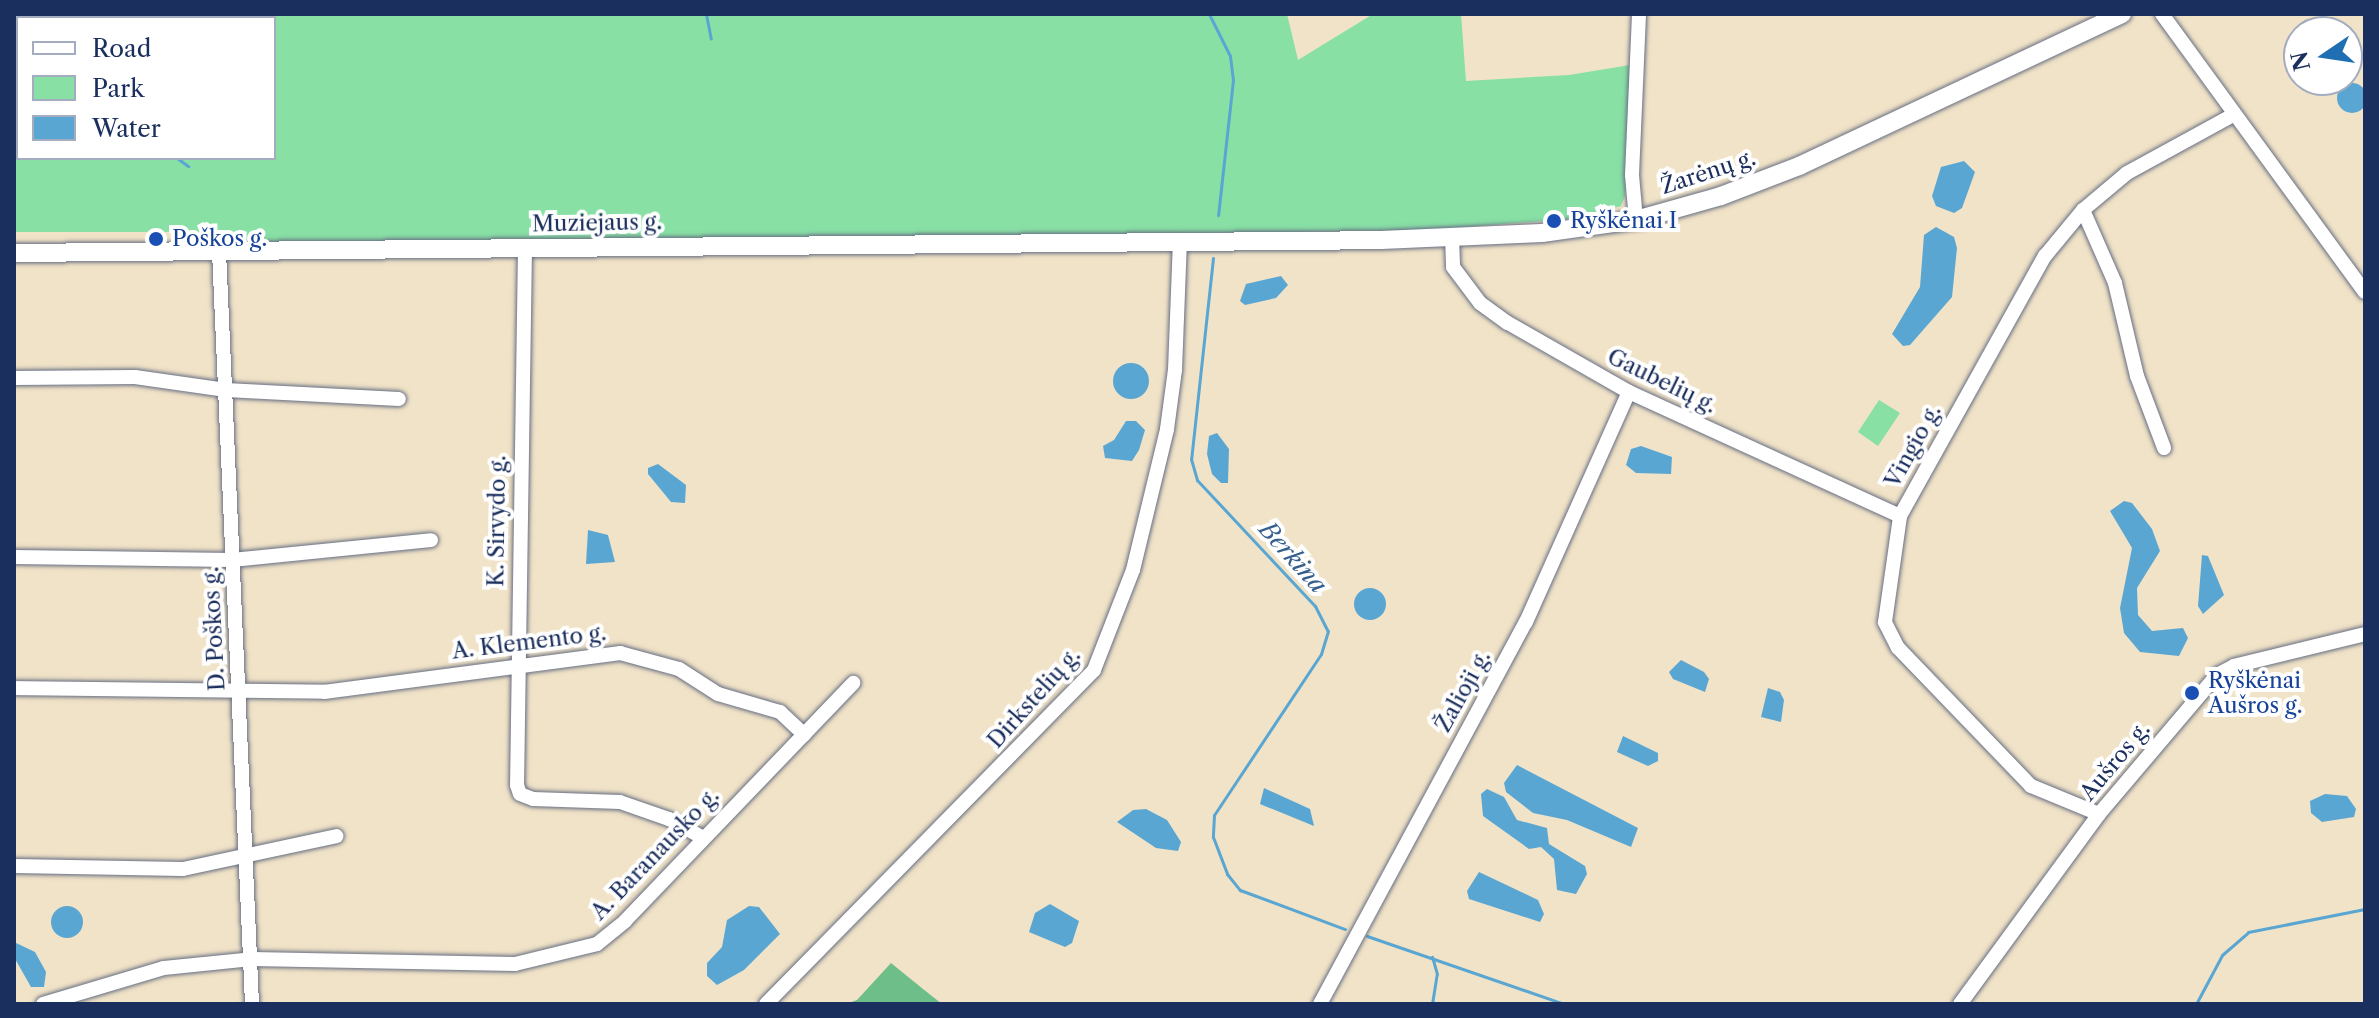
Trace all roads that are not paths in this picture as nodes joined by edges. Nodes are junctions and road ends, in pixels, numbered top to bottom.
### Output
1 (1639, 14) edge
2 (2122, 14) edge
3 (2162, 14) edge
4 (2233, 115) junction
5 (2083, 210) junction
6 (1636, 220) junction
7 (1452, 236) junction
8 (1180, 240) junction
9 (525, 248) junction
10 (219, 251) junction
11 (14, 253) edge
12 (2365, 292) edge
13 (14, 378) edge
14 (226, 390) junction
15 (1629, 392) junction
16 (399, 399) dead end
17 (2164, 448) dead end
18 (1900, 516) junction
19 (431, 540) dead end
20 (14, 557) edge
21 (232, 560) junction
22 (2365, 634) edge
23 (517, 663) junction
24 (853, 683) dead end
25 (14, 688) edge
26 (240, 695) junction
27 (804, 734) junction
28 (2099, 814) junction
29 (337, 836) dead end
30 (701, 837) junction
31 (246, 852) junction
32 (14, 866) edge
33 (252, 959) junction
34 (43, 1004) edge
35 (252, 1004) edge
36 (766, 1004) edge
37 (1320, 1004) edge
38 (1960, 1004) edge

1 - 6 street
2 - 6 main road, Žarėnų g.
3 - 4 street
4 - 5 street, Vingio g.
4 - 12 street
5 - 17 street
5 - 18 street, Vingio g.
6 - 7 main road, Žarėnų g.
7 - 8 main road, Žarėnų g.
7 - 15 street, Gaubelių g.
8 - 9 main road, Muziejaus g.
8 - 36 street, Dirkstelių g.
9 - 10 main road, Muziejaus g.
9 - 23 street, K. Sirvydo g.
10 - 11 main road, Muziejaus g.
10 - 14 street, D. Poškos g.
13 - 14 street
14 - 16 street
14 - 21 street, D. Poškos g.
15 - 18 street, Gaubelių g.
15 - 37 street, Žalioji g.
18 - 28 street, Vingio g.
19 - 21 street
20 - 21 street
21 - 26 street, D. Poškos g.
22 - 28 street, Aušros g.
23 - 26 street, A. Klemento g.
23 - 27 street, A. Klemento g.
23 - 30 street, K. Sirvydo g.
24 - 27 street, A. Baranausko g.
25 - 26 street, A. Klemento g.
26 - 31 street, D. Poškos g.
27 - 30 street, A. Baranausko g.
28 - 38 street, Aušros g.
29 - 31 street
30 - 33 street, A. Baranausko g.
31 - 32 street
31 - 33 street, D. Poškos g.
33 - 34 street, A. Baranausko g.
33 - 35 street, D. Poškos g.

